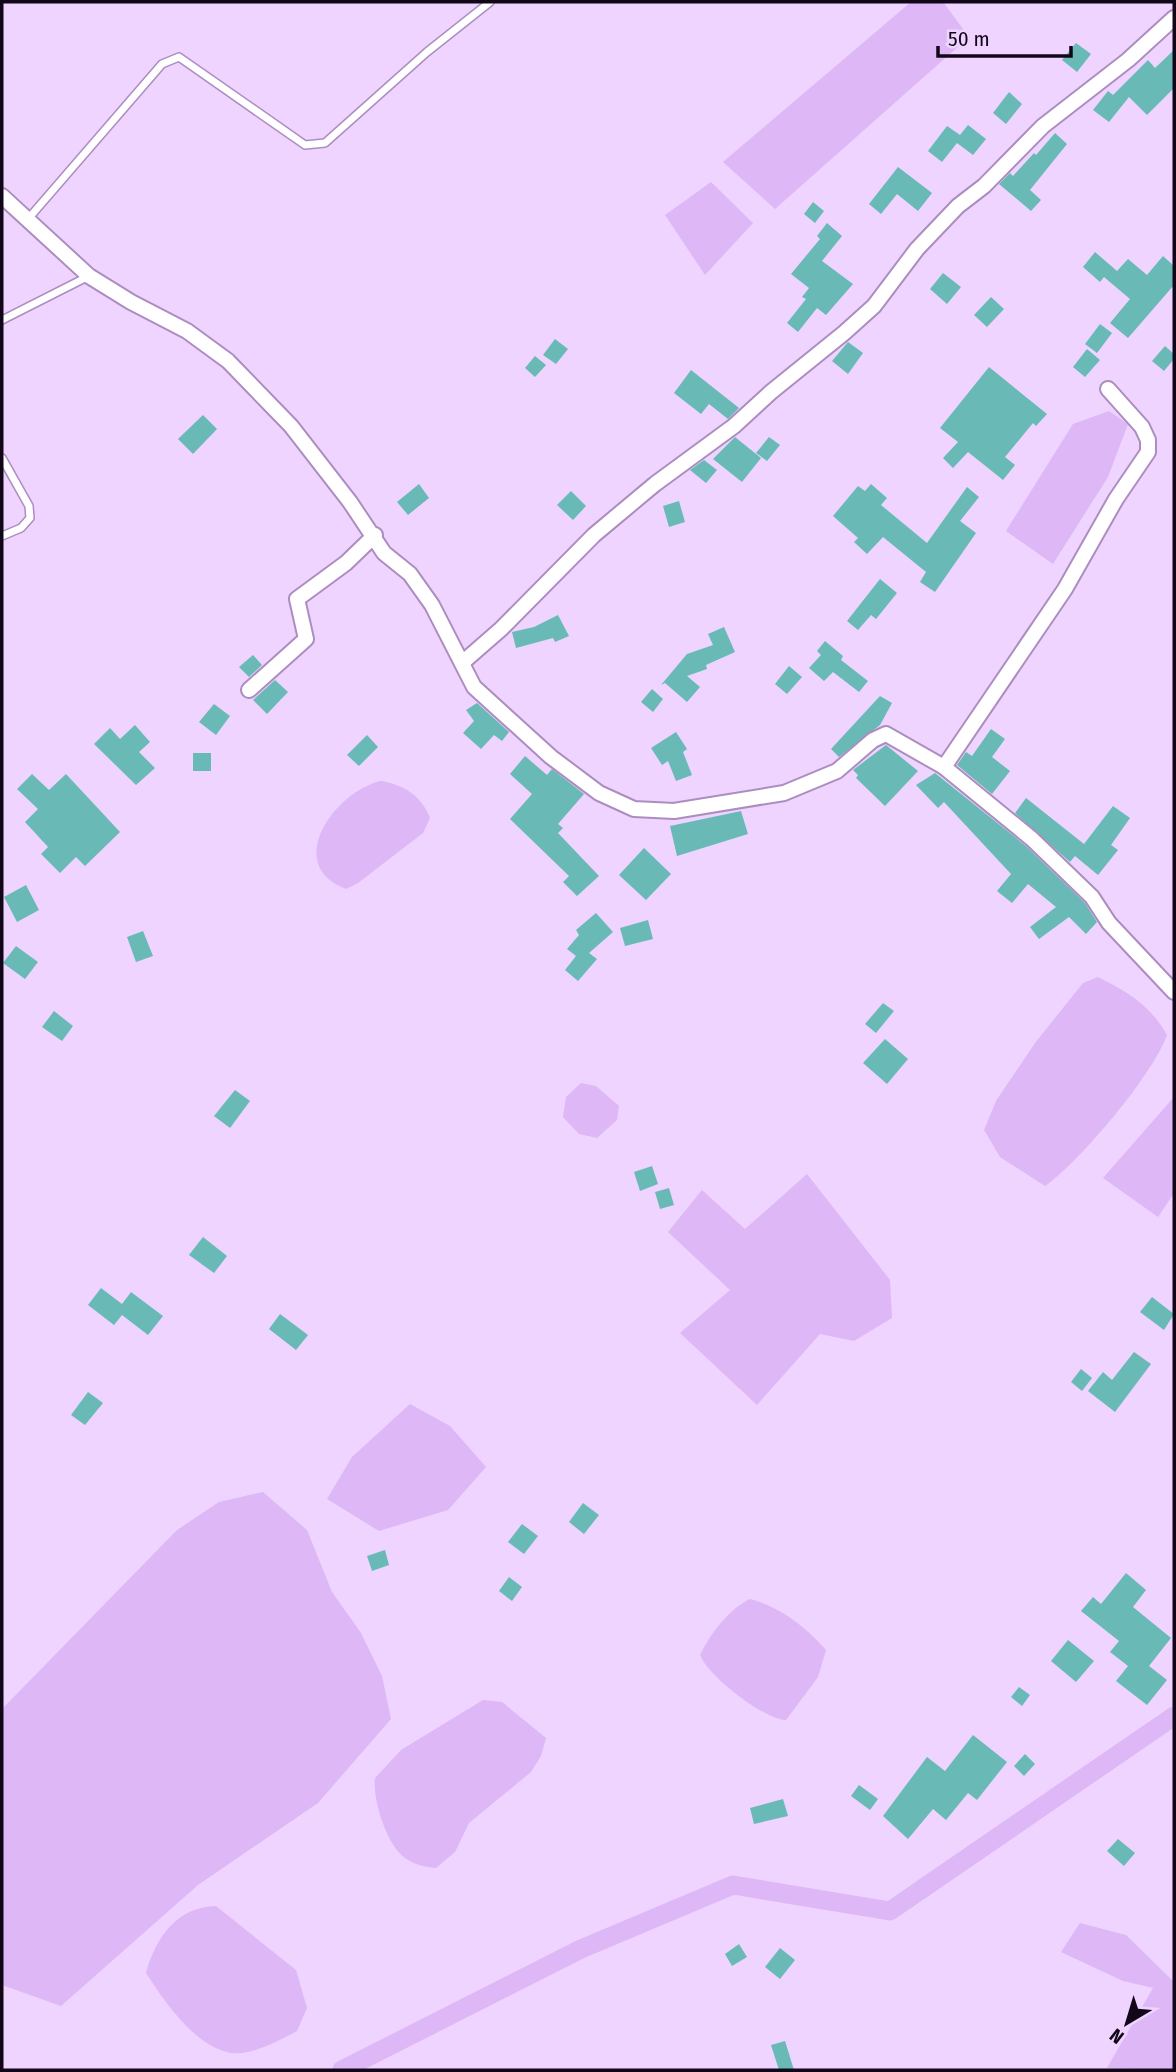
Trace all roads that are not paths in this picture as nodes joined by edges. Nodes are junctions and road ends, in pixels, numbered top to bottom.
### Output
1 (490, 2) edge
2 (1174, 18) edge
3 (2, 196) edge
4 (28, 219) junction
5 (89, 276) junction
6 (2, 320) edge
7 (1108, 389) dead end
8 (2, 458) edge
9 (374, 535) junction
10 (2, 536) edge
11 (462, 663) junction
12 (249, 690) dead end
13 (944, 767) junction
14 (1174, 992) edge

1 - 4 lane
2 - 11 street
3 - 4 street
4 - 5 street
5 - 6 lane
5 - 9 street
7 - 13 street
8 - 10 lane
9 - 11 street
9 - 12 street
11 - 13 street
13 - 14 street

